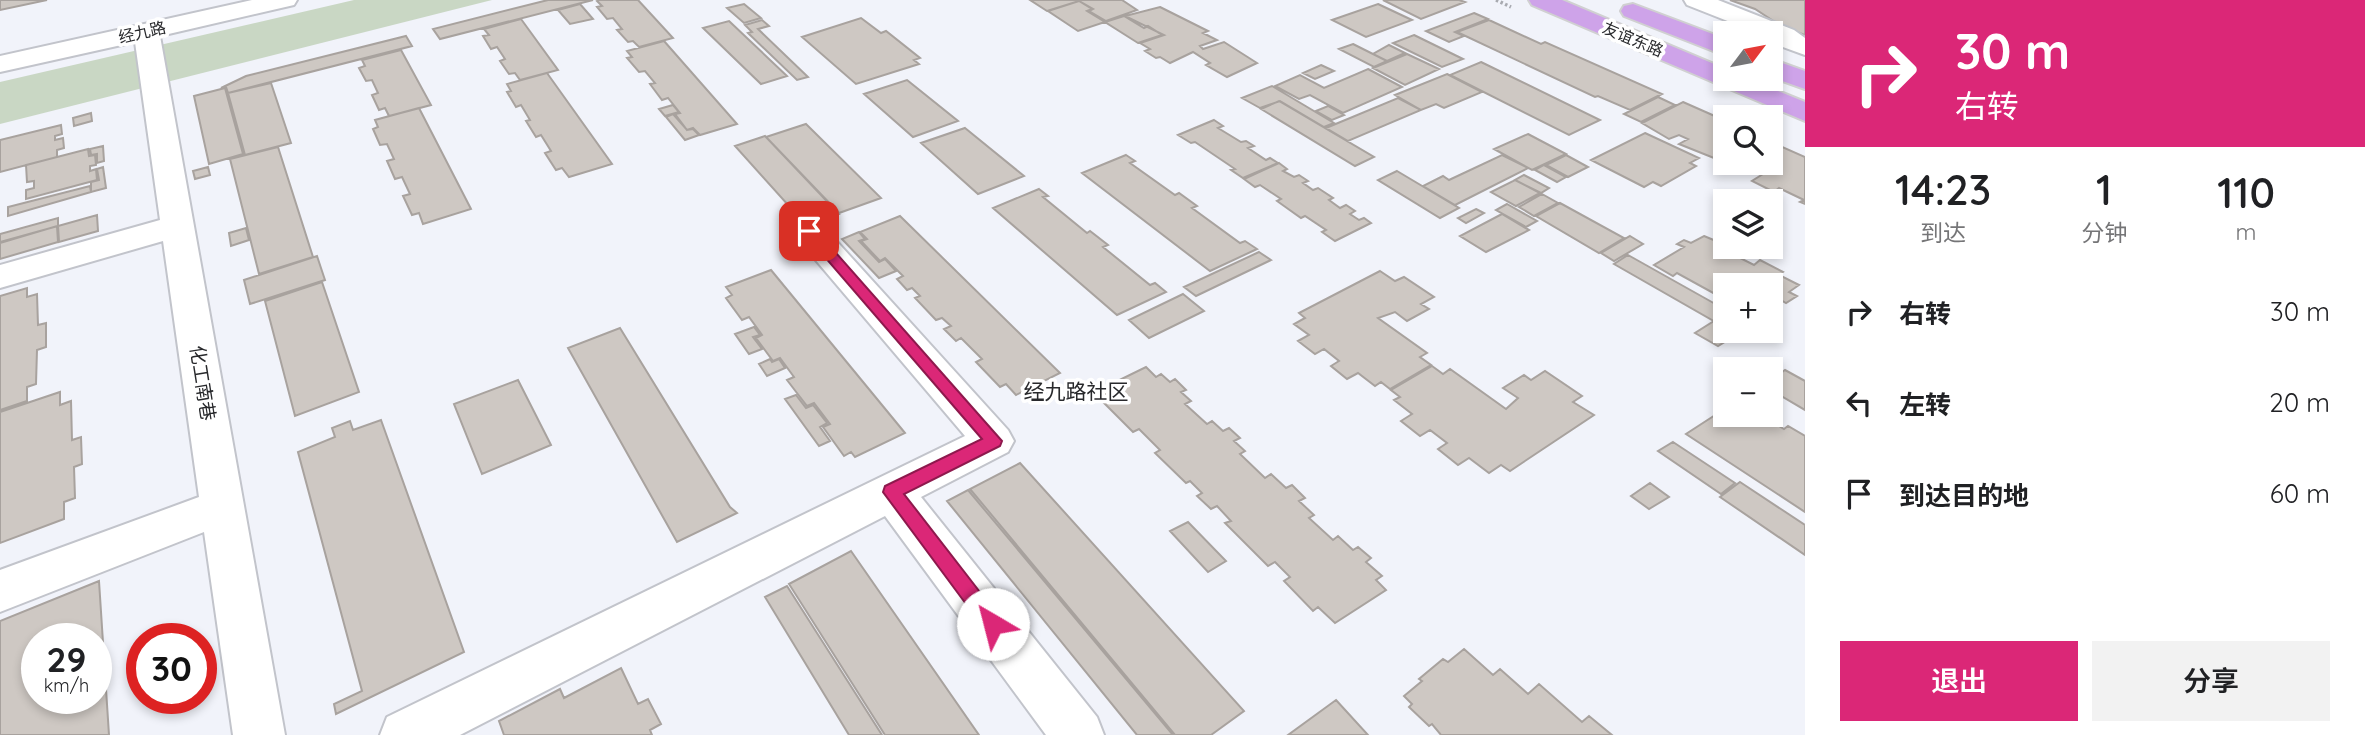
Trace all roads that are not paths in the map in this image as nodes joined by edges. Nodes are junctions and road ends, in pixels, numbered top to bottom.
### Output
1 (285, 0) edge
2 (1541, 0) edge
3 (1606, 0) edge
4 (1696, 0) edge
5 (146, 31) junction
6 (1713, 43) edge
7 (1805, 47) edge
8 (0, 64) edge
9 (1783, 72) edge
10 (1713, 73) edge
11 (1805, 81) edge
12 (1755, 91) edge
13 (1805, 112) edge
14 (177, 226) junction
15 (809, 231) dead end
16 (0, 277) edge
17 (892, 492) junction
18 (223, 506) junction
19 (0, 592) edge
20 (259, 735) edge
21 (406, 735) edge
22 (1078, 735) edge

1 - 5 street, 经九路
2 - 10 main road, 友谊东路
3 - 6 main road, 友谊东路
4 - 7 street
5 - 8 street, 经九路
5 - 14 street, 化工南巷
9 - 11 main road
12 - 13 main road, 友谊东路
14 - 16 street
14 - 18 street, 化工南巷
15 - 17 street
17 - 21 street
17 - 22 street
18 - 19 street
18 - 20 street, 化工南巷

